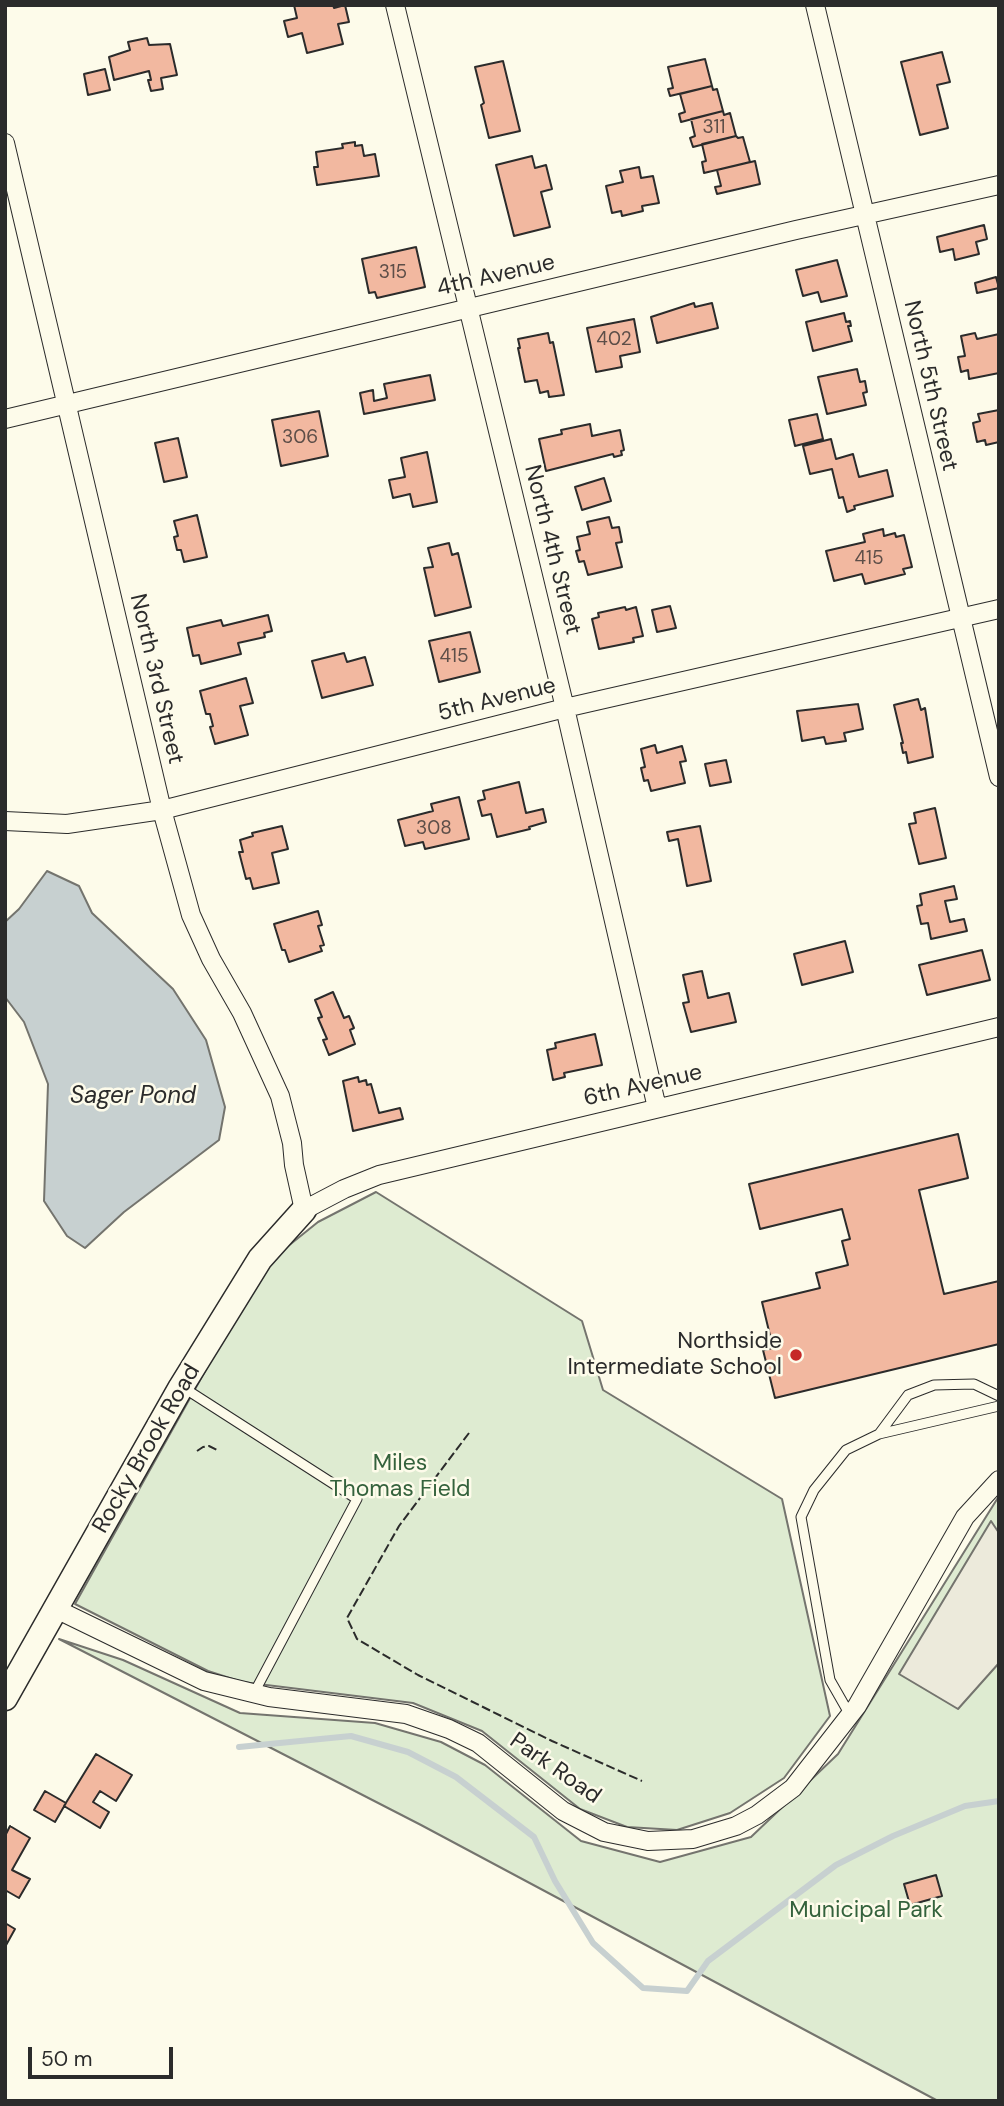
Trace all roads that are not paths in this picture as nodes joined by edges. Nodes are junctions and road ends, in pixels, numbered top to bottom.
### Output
1 (395, 5) edge
2 (815, 5) edge
3 (5, 143) edge
4 (999, 185) edge
5 (864, 215) junction
6 (468, 307) junction
7 (67, 405) junction
8 (5, 419) edge
9 (999, 609) edge
10 (960, 618) junction
11 (565, 708) junction
12 (999, 777) edge
13 (162, 810) junction
14 (5, 821) edge
15 (999, 1027) edge
16 (657, 1108) junction
17 (304, 1210) junction
18 (181, 1387) junction
19 (999, 1396) edge
20 (999, 1406) edge
21 (879, 1434) junction
22 (999, 1480) edge
23 (56, 1609) junction
24 (254, 1693) junction
25 (5, 1698) edge
26 (849, 1715) junction

1 - 6 street, North 4th Street
2 - 5 street, North 5th Street
3 - 7 street, North 3rd Street
4 - 5 street, 4th Avenue
5 - 6 street, 4th Avenue
5 - 10 street, North 5th Street
6 - 7 street, 4th Avenue
6 - 11 street, North 4th Street
7 - 8 street, 4th Avenue
7 - 13 street, North 3rd Street
9 - 10 street, 5th Avenue
10 - 11 street, 5th Avenue
10 - 12 street, North 5th Street
11 - 13 street, 5th Avenue
11 - 16 street, North 4th Street
13 - 14 street, 5th Avenue
13 - 17 street, North 3rd Street
15 - 16 street, 6th Avenue
16 - 17 street, 6th Avenue
17 - 18 street, Rocky Brook Road
18 - 23 street, Rocky Brook Road
18 - 24 lane
19 - 21 lane
20 - 21 lane
21 - 26 lane
22 - 26 street, Park Road
23 - 24 street, Park Road
23 - 25 street, Rocky Brook Road
24 - 26 street, Park Road

